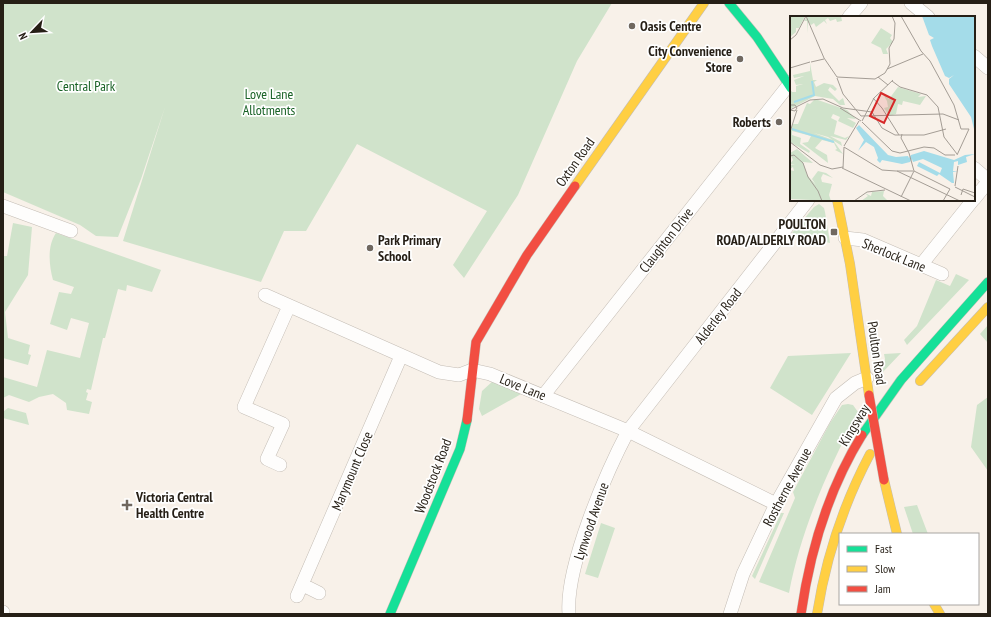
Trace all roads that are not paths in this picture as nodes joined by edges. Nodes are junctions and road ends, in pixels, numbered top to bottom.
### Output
1 (704, 3) edge
2 (729, 3) edge
3 (861, 3) edge
4 (911, 3) edge
5 (850, 16) edge
6 (927, 16) edge
7 (975, 57) edge
8 (988, 68) edge
9 (790, 84) edge
10 (975, 169) edge
11 (988, 181) edge
12 (975, 197) edge
13 (807, 201) edge
14 (837, 201) edge
15 (971, 201) edge
16 (3, 206) edge
17 (71, 231) dead end
18 (845, 238) junction
19 (921, 265) junction
20 (942, 274) dead end
21 (988, 282) edge
22 (265, 295) dead end
23 (289, 306) junction
24 (988, 307) edge
25 (476, 342) joint
26 (401, 356) junction
27 (472, 370) junction
28 (867, 378) junction
29 (914, 388) dead end
30 (544, 396) junction
31 (628, 431) junction
32 (883, 432) dead end
33 (280, 465) dead end
34 (776, 504) junction
35 (897, 533) edge
36 (319, 593) dead end
37 (935, 605) edge
38 (390, 614) edge
39 (569, 614) edge
40 (730, 614) edge
41 (801, 614) edge
42 (818, 614) edge
43 (940, 614) edge

1 - 25 main road, Oxton Road
2 - 9 main road
3 - 5 street
4 - 6 street
7 - 8 street
9 - 30 street, Claughton Drive
10 - 11 street
11 - 12 street
13 - 31 street, Alderley Road
14 - 18 main road, Poulton Road
15 - 19 street
16 - 17 street
18 - 19 street, Sherlock Lane
18 - 28 main road, Poulton Road
19 - 20 street, Sherlock Lane
21 - 41 main road, Kingsway
22 - 23 street, Love Lane
23 - 26 street, Love Lane
23 - 33 street
24 - 29 main road
25 - 27 main road, Woodstock Road
26 - 27 street, Love Lane
26 - 36 street, Marymount Close
27 - 30 street, Love Lane
27 - 38 main road, Woodstock Road
28 - 34 street, Rostherne Avenue
28 - 35 main road, Poulton Road, bridge
30 - 31 street, Love Lane
31 - 34 street, Love Lane
31 - 39 street, Lynwood Avenue
32 - 42 main road, Kingsway
34 - 40 street, Rostherne Avenue
37 - 43 main road

